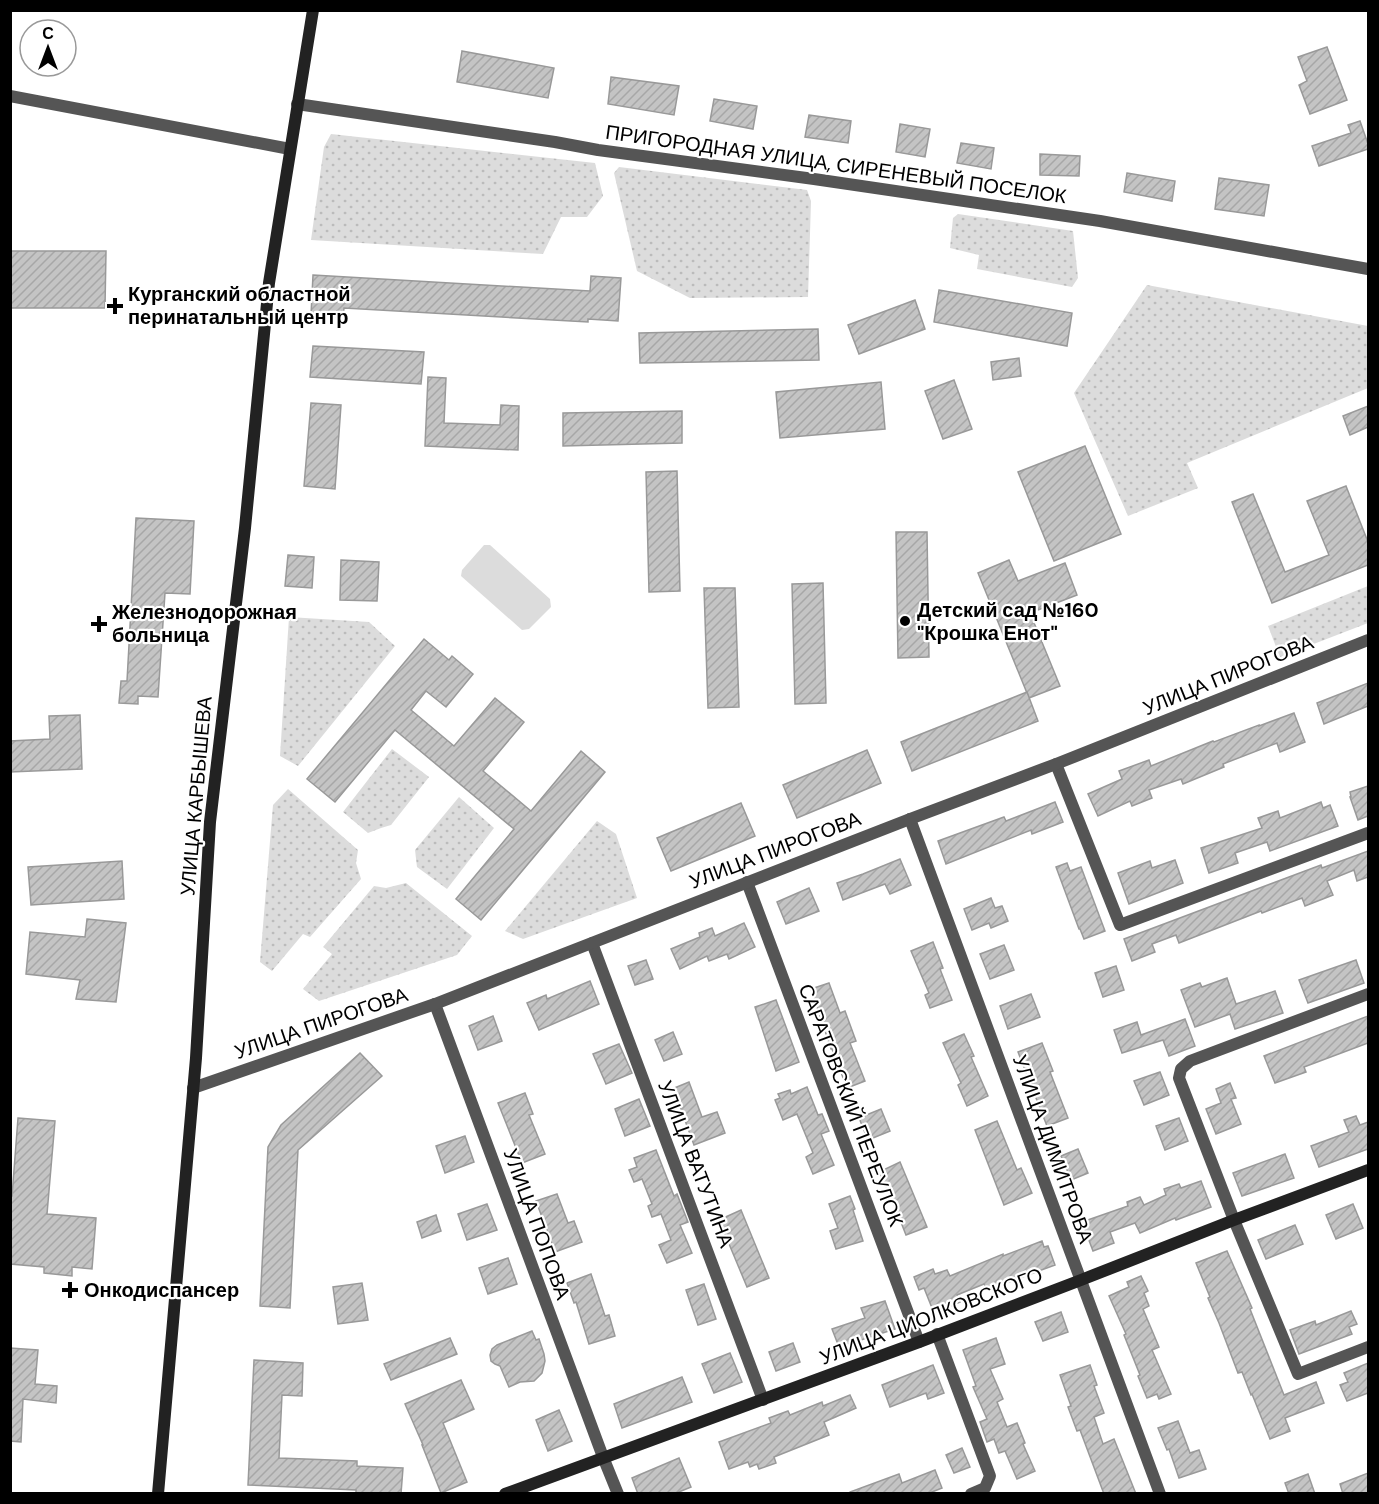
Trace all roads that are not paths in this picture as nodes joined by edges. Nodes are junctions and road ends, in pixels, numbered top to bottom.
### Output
1 (313, 10) edge
2 (10, 96) edge
3 (297, 104) junction
4 (290, 149) junction
5 (1368, 269) edge
6 (1368, 640) edge
7 (1056, 764) junction
8 (909, 819) junction
9 (1368, 833) edge
10 (747, 882) junction
11 (592, 942) junction
12 (1368, 994) edge
13 (435, 1004) junction
14 (193, 1088) junction
15 (1368, 1170) edge
16 (1234, 1220) junction
17 (1082, 1280) junction
18 (937, 1334) junction
19 (919, 1342) junction
20 (1368, 1347) edge
21 (763, 1400) junction
22 (603, 1457) junction
23 (158, 1494) edge
24 (505, 1494) edge
25 (618, 1494) edge
26 (971, 1494) edge
27 (1160, 1494) edge

1 - 3 main road, УЛИЦА КАРБЫШЕВА
2 - 4 street
3 - 4 main road, УЛИЦА КАРБЫШЕВА
3 - 5 street, ПРИГОРОДНАЯ УЛИЦА, СИРЕНЕВЫЙ ПОСЕЛОК
4 - 14 main road, УЛИЦА КАРБЫШЕВА
6 - 7 street, УЛИЦА ПИРОГОВА
7 - 8 street, УЛИЦА ПИРОГОВА
7 - 9 street
8 - 10 street, УЛИЦА ПИРОГОВА
8 - 17 street, УЛИЦА ДИМИТРОВА
10 - 11 street, УЛИЦА ПИРОГОВА
10 - 19 street, САРАТОВСКИЙ ПЕРЕУЛОК
11 - 13 street, УЛИЦА ПИРОГОВА
11 - 21 street, УЛИЦА ВАТУТИНА
12 - 16 street
13 - 14 street, УЛИЦА ПИРОГОВА
13 - 22 street, УЛИЦА ПОПОВА
14 - 23 main road, УЛИЦА КАРБЫШЕВА
15 - 16 main road, УЛИЦА ЦИОЛКОВСКОГО
16 - 17 main road, УЛИЦА ЦИОЛКОВСКОГО
16 - 20 street
17 - 18 main road, УЛИЦА ЦИОЛКОВСКОГО
17 - 27 street, УЛИЦА ДИМИТРОВА
18 - 19 main road, УЛИЦА ЦИОЛКОВСКОГО
18 - 26 street
19 - 21 main road, УЛИЦА ЦИОЛКОВСКОГО
21 - 22 main road, УЛИЦА ЦИОЛКОВСКОГО
22 - 24 main road, УЛИЦА ЦИОЛКОВСКОГО
22 - 25 street, УЛИЦА ПОПОВА

